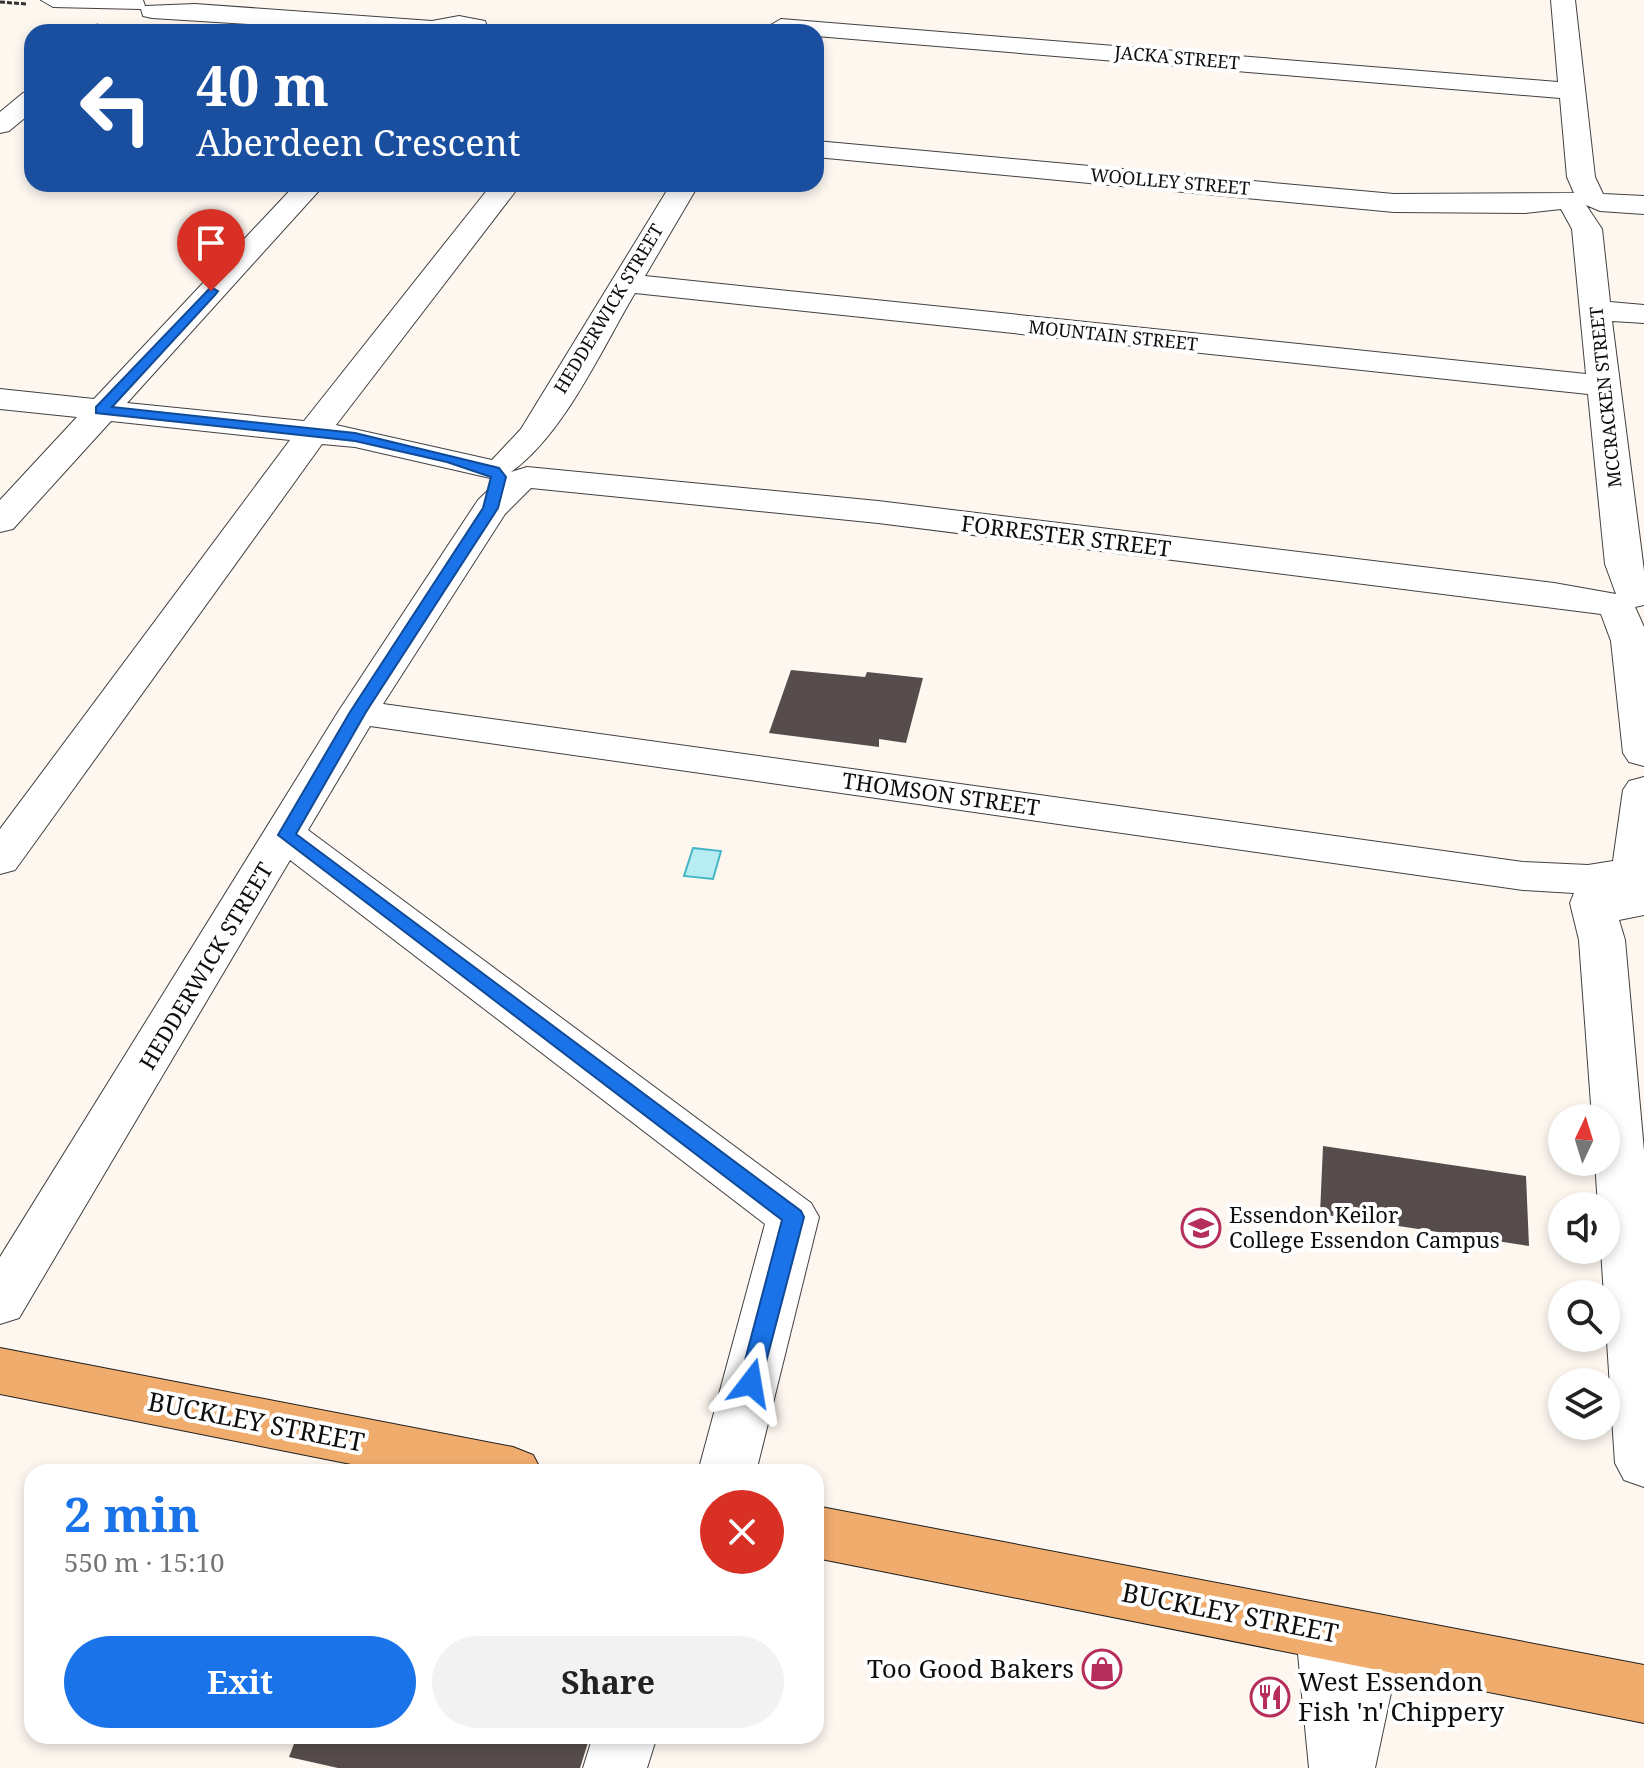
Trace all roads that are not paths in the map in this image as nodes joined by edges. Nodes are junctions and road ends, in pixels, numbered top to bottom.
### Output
1 (53, 0) edge
2 (479, 0) edge
3 (797, 0) edge
4 (1563, 0) edge
5 (146, 6) edge
6 (276, 24) edge
7 (457, 24) edge
8 (782, 24) edge
9 (824, 33) edge
10 (1573, 91) junction
11 (24, 106) edge
12 (0, 125) edge
13 (824, 150) edge
14 (304, 192) edge
15 (501, 192) edge
16 (680, 192) edge
17 (1585, 204) junction
18 (1644, 206) edge
19 (623, 283) junction
20 (1597, 310) junction
21 (1644, 314) edge
22 (1604, 386) junction
23 (0, 399) edge
24 (101, 410) junction
25 (314, 431) junction
26 (514, 470) junction
27 (0, 521) edge
28 (1632, 604) edge
29 (358, 712) junction
30 (1644, 753) edge
31 (1642, 811) edge
32 (286, 835) junction
33 (0, 860) edge
34 (1619, 895) edge
35 (0, 1303) edge
36 (0, 1371) edge
37 (1644, 1463) edge
38 (472, 1464) edge
39 (729, 1464) edge
40 (824, 1534) edge
41 (1349, 1637) junction
42 (1644, 1694) edge
43 (622, 1744) edge
44 (615, 1768) edge
45 (1343, 1768) edge

1 - 5 street
2 - 7 street
3 - 8 street
4 - 10 street, MCCRACKEN STREET
5 - 6 street
9 - 10 street, JACKA STREET
10 - 17 street, MCCRACKEN STREET
11 - 12 street
13 - 17 street, WOOLLEY STREET
14 - 24 street
15 - 25 street
16 - 19 street, HEDDERWICK STREET
17 - 18 street, WOOLLEY STREET
17 - 20 street, MCCRACKEN STREET
19 - 22 street, MOUNTAIN STREET
19 - 26 street, HEDDERWICK STREET
20 - 21 street
20 - 22 street, MCCRACKEN STREET
22 - 28 street, MCCRACKEN STREET
23 - 24 street, FORRESTER STREET
24 - 25 street, FORRESTER STREET
24 - 27 street
25 - 26 street, FORRESTER STREET
25 - 33 street
26 - 28 street, FORRESTER STREET
26 - 29 street, HEDDERWICK STREET
28 - 30 street, MCCRACKEN STREET
29 - 32 street, HEDDERWICK STREET
29 - 34 street, THOMSON STREET
31 - 34 street
32 - 35 street, HEDDERWICK STREET
32 - 39 street
34 - 37 street
36 - 38 main road, BUCKLEY STREET
40 - 41 main road, BUCKLEY STREET
41 - 42 main road, BUCKLEY STREET
41 - 45 street
43 - 44 street

